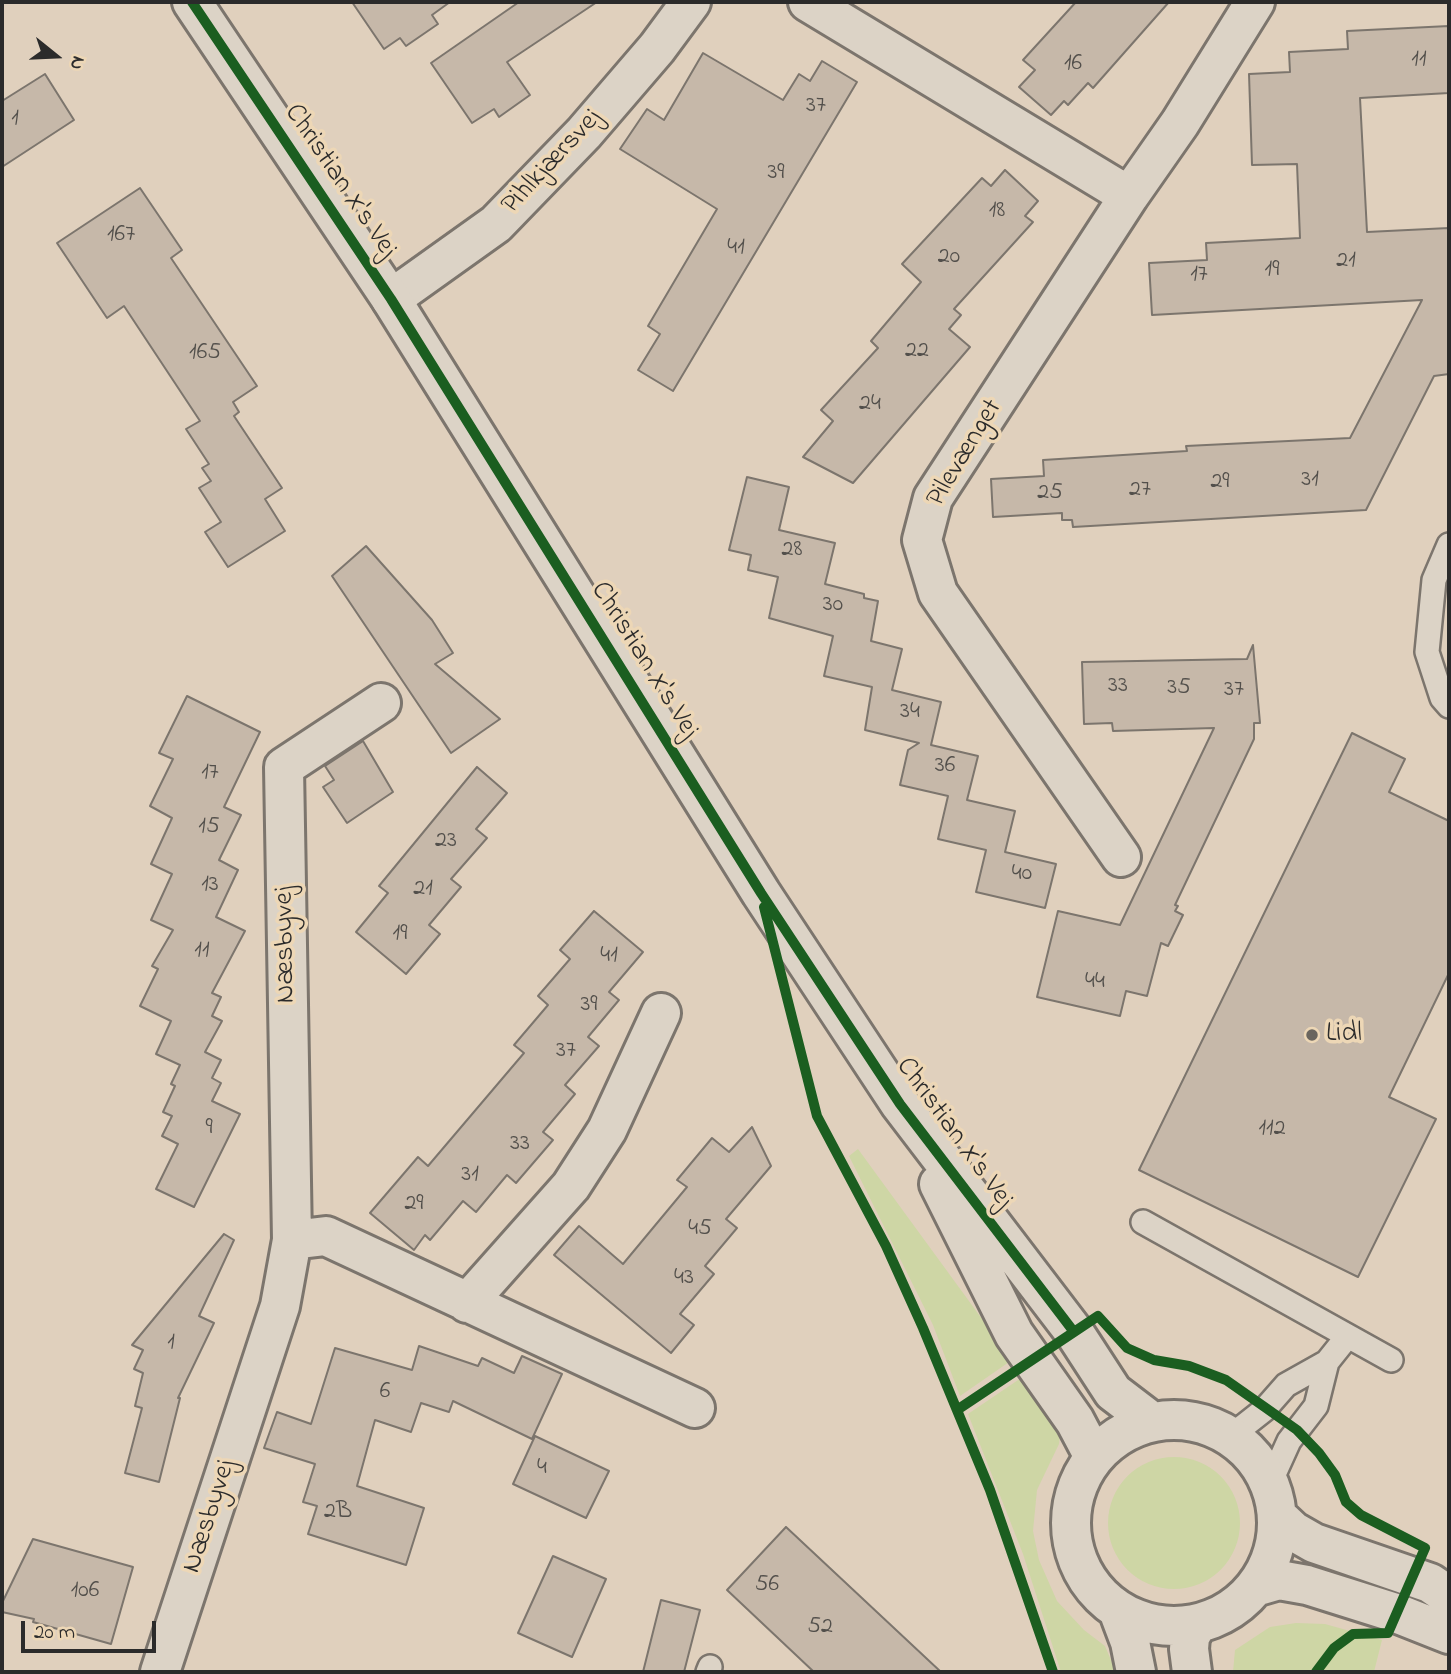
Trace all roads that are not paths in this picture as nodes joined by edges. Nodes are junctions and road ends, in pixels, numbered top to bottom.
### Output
1 (192, 2) edge
2 (691, 2) edge
3 (808, 2) edge
4 (1255, 2) edge
5 (1129, 196) junction
6 (391, 299) junction
7 (1449, 545) edge
8 (381, 703) dead end
9 (1449, 706) edge
10 (1121, 858) dead end
11 (660, 1013) dead end
12 (900, 1104) junction
13 (1143, 1222) dead end
14 (292, 1240) junction
15 (467, 1303) junction
16 (1347, 1337) junction
17 (1391, 1360) dead end
18 (1327, 1362) junction
19 (695, 1408) dead end
20 (1151, 1421) junction
21 (1231, 1436) junction
22 (1094, 1457) junction
23 (1274, 1500) junction
24 (1255, 1587) junction
25 (1449, 1596) edge
26 (1118, 1610) junction
27 (1198, 1624) junction
28 (1449, 1634) edge
29 (160, 1672) edge
30 (1136, 1672) edge
31 (1192, 1672) edge

1 - 6 street, Christian X's Vej
2 - 6 street, Pihlkjærsvej
3 - 5 street
4 - 5 street, Pilevænget
5 - 10 street, Pilevænget
6 - 12 street, Christian X's Vej
7 - 9 lane
8 - 14 street, Næsbyvej
11 - 15 street
12 - 20 street, Christian X's Vej
12 - 22 street, Christian X's Vej
13 - 16 lane
14 - 15 street
14 - 29 street, Næsbyvej
15 - 19 street
16 - 17 lane
16 - 18 lane
18 - 21 lane
18 - 23 lane
20 - 21 street
20 - 22 street
21 - 23 street
22 - 26 street
23 - 24 street
23 - 25 street
24 - 27 street
24 - 28 street
26 - 27 street
26 - 30 street
27 - 31 street

